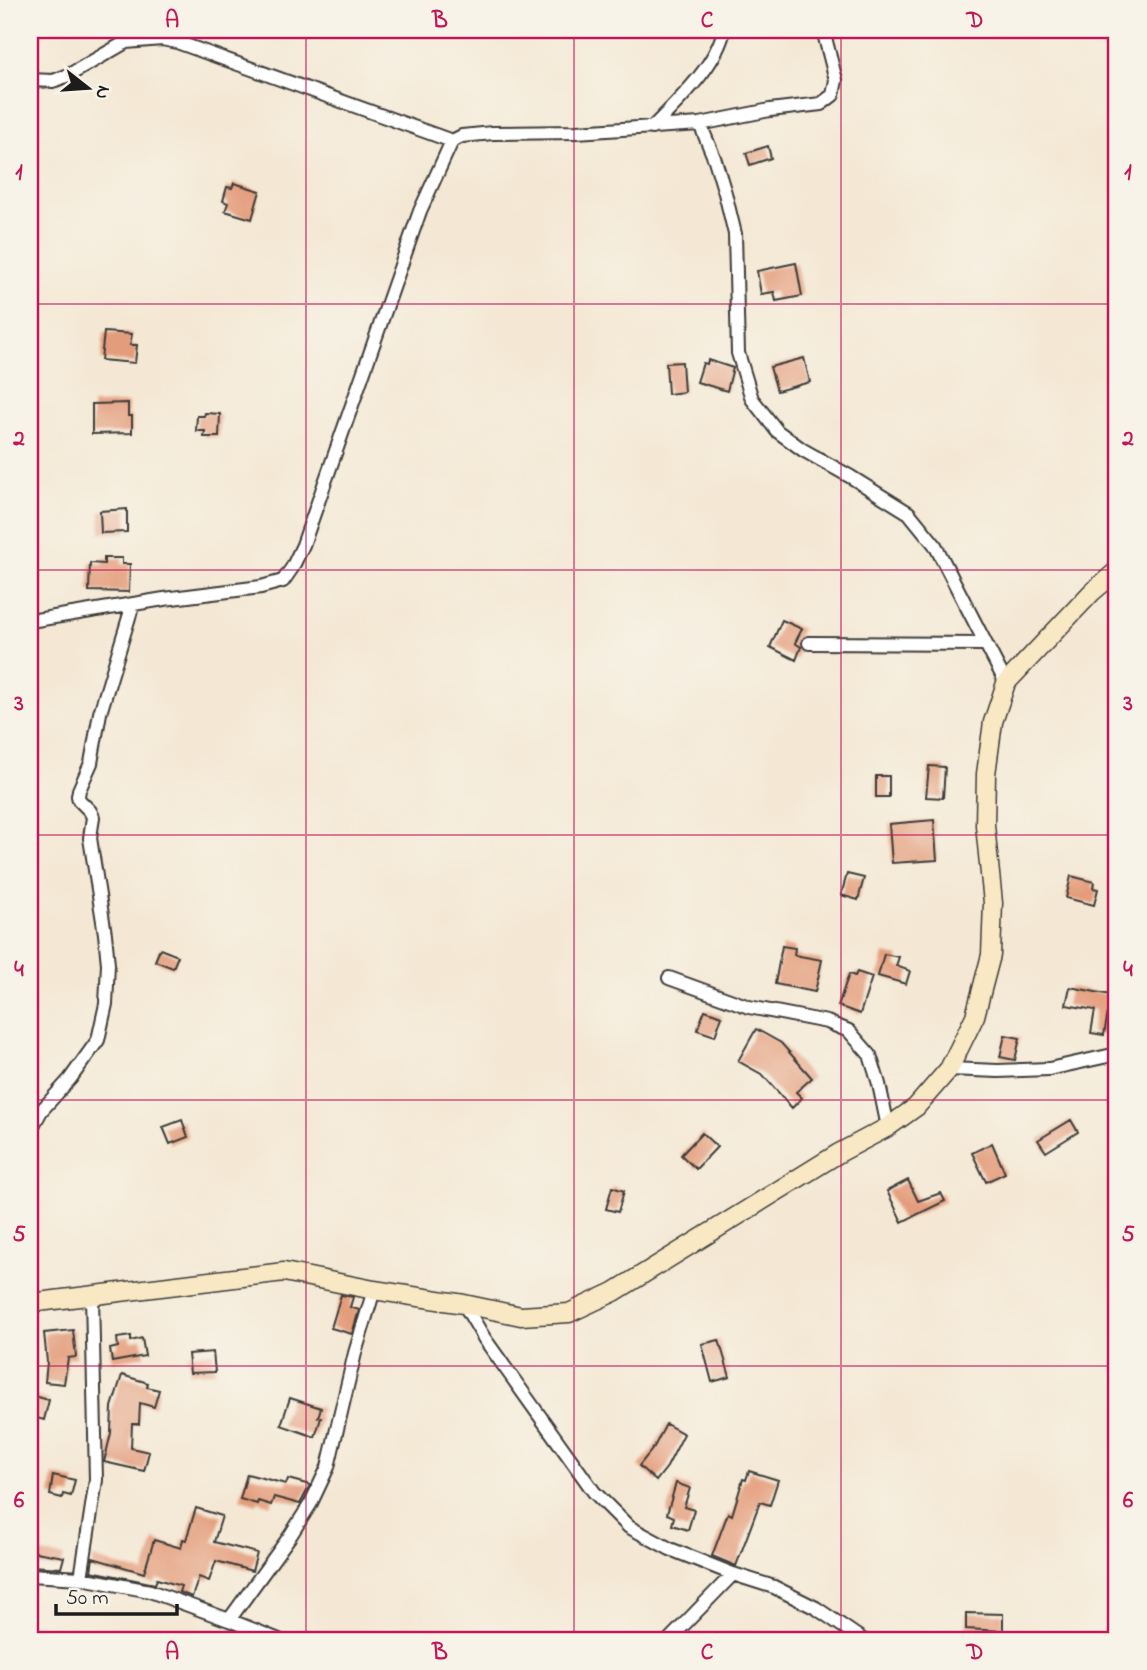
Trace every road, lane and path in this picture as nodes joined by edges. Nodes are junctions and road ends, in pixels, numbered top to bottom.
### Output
1 (724, 30) edge
2 (823, 30) edge
3 (30, 80) edge
4 (700, 124) junction
5 (652, 128) junction
6 (452, 141) junction
7 (1117, 571) edge
8 (133, 604) junction
9 (30, 621) edge
10 (809, 643) dead end
11 (985, 644) junction
12 (1006, 683) junction
13 (669, 978) dead end
14 (1117, 1054) edge
15 (949, 1069) junction
16 (888, 1127) junction
17 (30, 1131) edge
18 (374, 1290) junction
19 (92, 1295) junction
20 (30, 1303) edge
21 (464, 1304) junction
22 (733, 1574) junction
23 (30, 1575) edge
24 (81, 1578) junction
25 (229, 1620) junction
26 (279, 1640) edge
27 (669, 1640) edge
28 (863, 1640) edge

1 - 5 street
2 - 4 street
3 - 6 street
4 - 5 street
4 - 11 street
5 - 6 street
6 - 8 street
7 - 12 street
8 - 9 street
8 - 17 street
10 - 11 street
11 - 12 street
12 - 15 street
13 - 16 street
14 - 15 street
15 - 16 street
16 - 21 street
18 - 19 street
18 - 21 street
18 - 25 street
19 - 20 street
19 - 24 street
21 - 22 street
22 - 27 street
22 - 28 street
23 - 24 street
24 - 25 street
25 - 26 street

